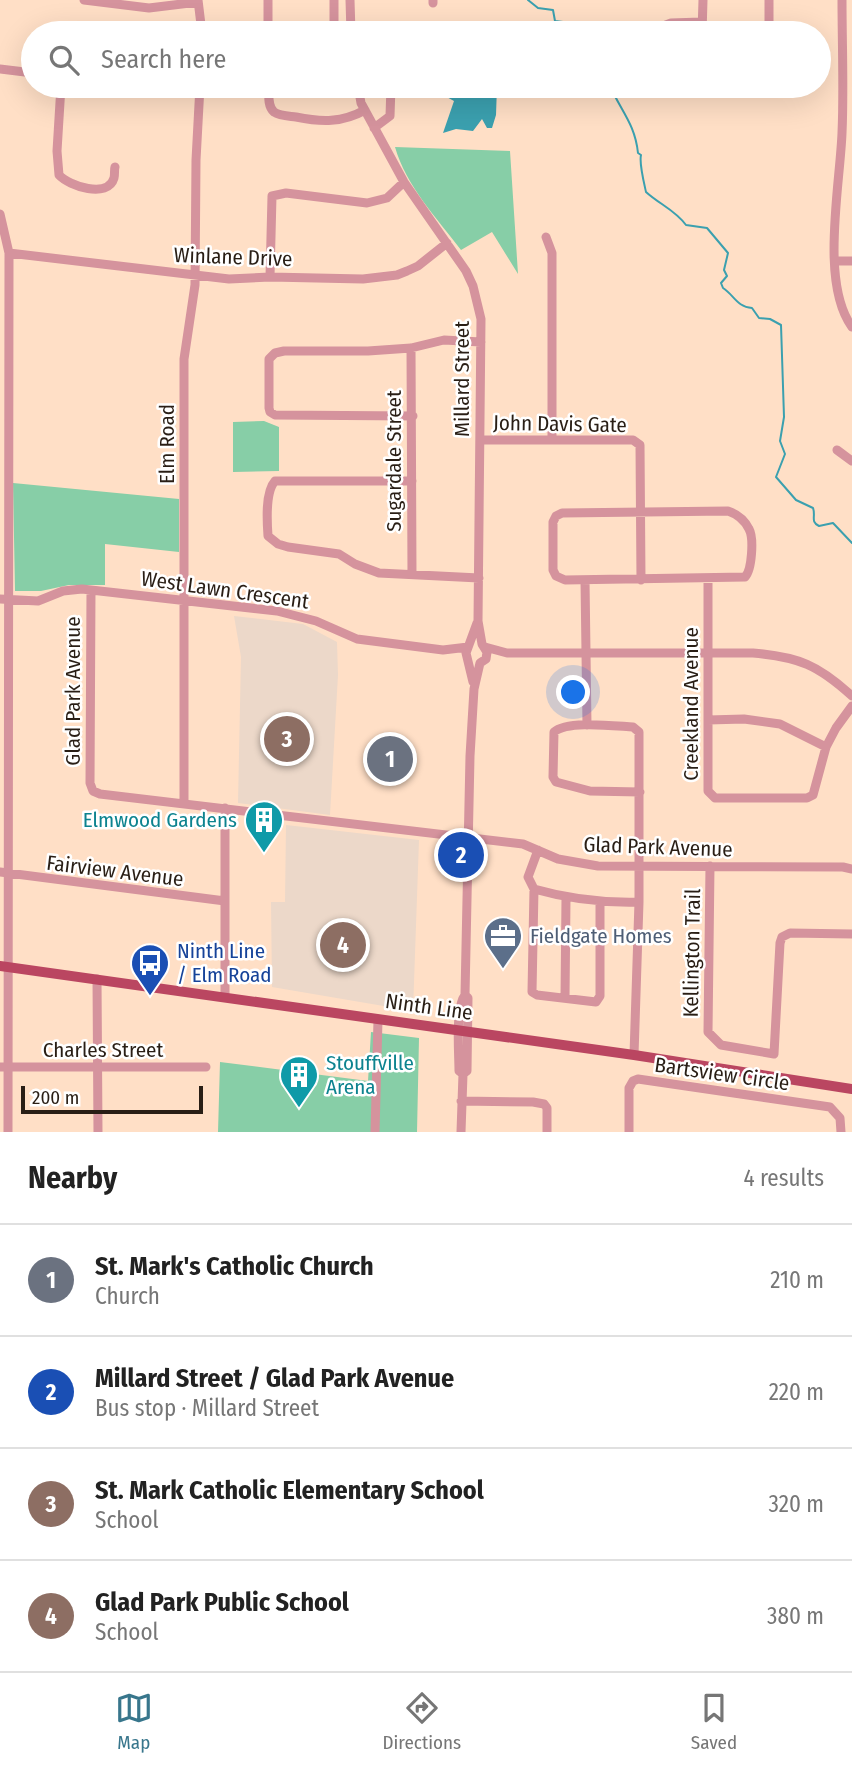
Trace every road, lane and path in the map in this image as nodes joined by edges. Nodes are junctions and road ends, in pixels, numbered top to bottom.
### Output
1 (84, 0) edge
2 (268, 0) edge
3 (334, 0) edge
4 (350, 0) edge
5 (703, 0) edge
6 (769, 0) edge
7 (842, 0) edge
8 (198, 1) edge
9 (200, 21) edge
10 (268, 21) edge
11 (334, 21) edge
12 (351, 21) edge
13 (701, 21) edge
14 (769, 21) edge
15 (0, 69) edge
16 (21, 72) edge
17 (60, 98) edge
18 (198, 98) edge
19 (270, 98) edge
20 (360, 98) edge
21 (391, 98) edge
22 (365, 110) junction
23 (374, 128) junction
24 (115, 167) dead end
25 (404, 182) junction
26 (0, 214) edge
27 (546, 237) dead end
28 (447, 243) junction
29 (9, 253) junction
30 (835, 261) junction
31 (852, 261) edge
32 (196, 276) junction
33 (270, 277) junction
34 (852, 327) edge
35 (481, 342) junction
36 (411, 348) junction
37 (413, 416) junction
38 (480, 439) junction
39 (552, 440) junction
40 (837, 450) dead end
41 (852, 461) edge
42 (412, 481) junction
43 (641, 513) junction
44 (412, 574) junction
45 (479, 578) junction
46 (708, 578) junction
47 (585, 580) junction
48 (641, 580) junction
49 (92, 590) junction
50 (4, 599) edge
51 (184, 602) junction
52 (478, 621) junction
53 (483, 645) junction
54 (469, 646) junction
55 (443, 650) junction
56 (507, 653) junction
57 (587, 653) junction
58 (708, 653) junction
59 (469, 660) junction
60 (482, 662) junction
61 (474, 689) junction
62 (852, 696) edge
63 (852, 706) edge
64 (708, 720) junction
65 (587, 725) junction
66 (826, 747) junction
67 (4, 756) edge
68 (640, 792) junction
69 (184, 803) junction
70 (225, 808) junction
71 (468, 838) junction
72 (538, 850) junction
73 (639, 865) junction
74 (710, 866) junction
75 (849, 867) edge
76 (4, 873) edge
77 (534, 889) junction
78 (566, 898) junction
79 (225, 901) junction
80 (600, 902) junction
81 (639, 902) junction
82 (852, 934) edge
83 (4, 967) edge
84 (97, 979) junction
85 (225, 997) junction
86 (565, 998) junction
87 (378, 1020) junction
88 (463, 1032) junction
89 (634, 1055) junction
90 (4, 1067) edge
91 (97, 1067) junction
92 (206, 1067) dead end
93 (852, 1089) edge
94 (461, 1101) junction
95 (8, 1132) edge
96 (97, 1132) edge
97 (375, 1132) edge
98 (461, 1132) edge
99 (547, 1132) edge
100 (629, 1132) edge
101 (841, 1132) edge

1 - 8 street
2 - 10 street
3 - 11 street
4 - 12 street
5 - 13 street
6 - 14 street
7 - 30 street
8 - 9 street
15 - 16 street
17 - 24 street
18 - 32 street, Elm Road
19 - 22 street
20 - 22 street, Millard Street
21 - 23 street
22 - 23 street, Millard Street
23 - 25 street, Millard Street
25 - 28 street, Millard Street
25 - 33 street
26 - 29 street
27 - 39 street
28 - 33 street, Winlane Drive
28 - 35 street, Millard Street
29 - 32 street, Winlane Drive
29 - 50 street
30 - 31 street
30 - 34 street
32 - 33 street, Winlane Drive
32 - 51 street, Elm Road
35 - 36 street
35 - 38 street, Millard Street
36 - 37 street, Sugardale Street
36 - 37 street
37 - 42 street, Sugardale Street
38 - 39 street, John Davis Gate
38 - 45 street, Millard Street
39 - 43 street, John Davis Gate
40 - 41 street
42 - 44 street, Sugardale Street
42 - 44 street
43 - 46 street
43 - 47 street
43 - 48 street, John Davis Gate
44 - 45 street
45 - 52 street, Millard Street
46 - 48 street
46 - 58 street, Creekland Avenue
47 - 48 street
47 - 57 street
49 - 50 street, West Lawn Crescent
49 - 51 street, West Lawn Crescent
49 - 69 street, Glad Park Avenue
50 - 67 street
51 - 55 street, West Lawn Crescent
51 - 69 street, Elm Road
52 - 53 street, Millard Street
52 - 54 street, Millard Street
53 - 54 street
53 - 56 street
53 - 60 street
54 - 55 street, West Lawn Crescent
54 - 59 street
55 - 59 street, West Lawn Crescent
56 - 57 street
56 - 60 street
57 - 58 street
57 - 65 street
58 - 62 street
58 - 64 street, Creekland Avenue
59 - 60 street
59 - 61 street
60 - 61 street
61 - 71 street
63 - 66 street, Creekland Avenue
64 - 66 street
64 - 66 street, Creekland Avenue
65 - 68 street
65 - 68 street
67 - 76 street
68 - 73 street
69 - 70 street, Glad Park Avenue
70 - 71 street, Glad Park Avenue
70 - 79 street
71 - 72 street, Glad Park Avenue
71 - 88 street
72 - 73 street, Glad Park Avenue
72 - 77 street
73 - 74 street, Glad Park Avenue
73 - 81 street
74 - 75 street, Glad Park Avenue
74 - 82 street, Kellington Trail
76 - 79 street, Fairview Avenue
76 - 83 street
77 - 78 street
77 - 86 street
78 - 80 street
78 - 86 street
79 - 85 street
80 - 81 street
80 - 86 street
81 - 89 street
83 - 84 main road, Ninth Line
83 - 90 street
84 - 85 main road, Ninth Line
84 - 91 street
85 - 87 main road, Ninth Line
87 - 88 main road, Ninth Line
87 - 97 street
88 - 89 main road, Ninth Line
88 - 94 street
89 - 93 main road, Ninth Line
90 - 91 street, Charles Street
90 - 95 street
91 - 92 street, Charles Street
91 - 96 street
94 - 98 street
94 - 99 street
100 - 101 street, Bartsview Circle

